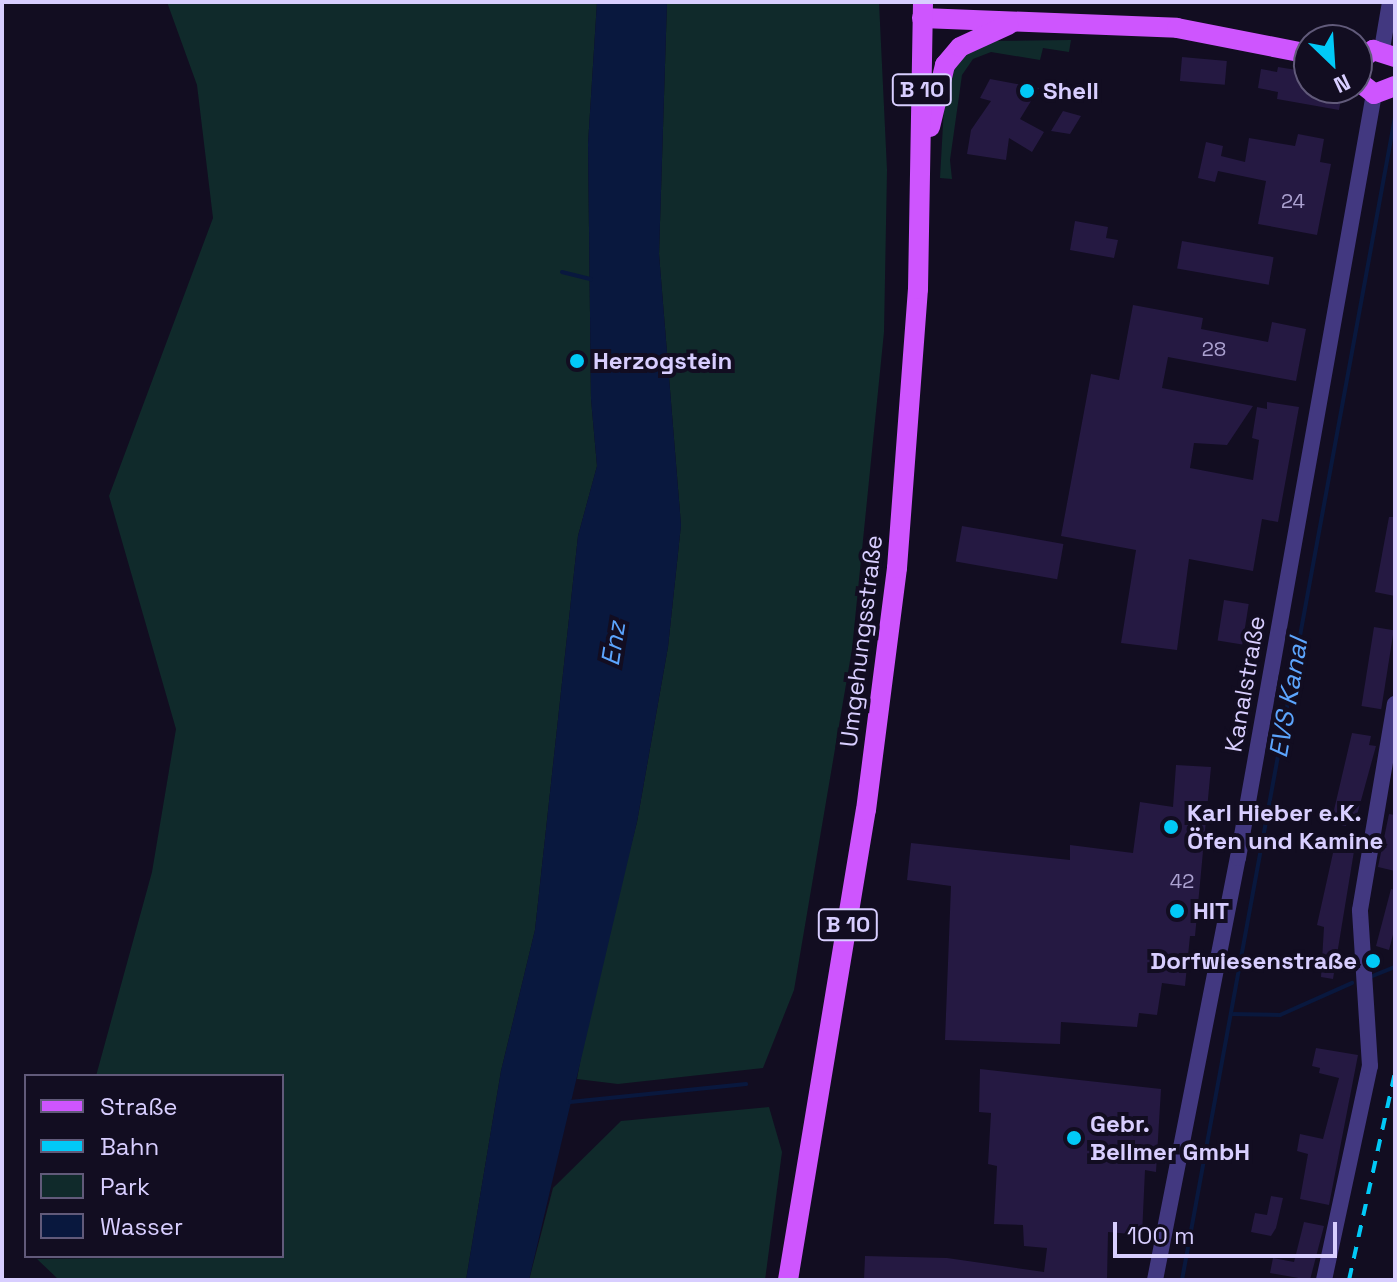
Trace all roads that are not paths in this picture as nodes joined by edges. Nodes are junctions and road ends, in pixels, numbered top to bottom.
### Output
1 (1390, 2) edge
2 (923, 10) edge
3 (1011, 23) junction
4 (1293, 51) edge
5 (1389, 53) edge
6 (1395, 86) edge
7 (1374, 94) joint
8 (921, 162) junction
9 (1395, 704) edge
10 (788, 1280) edge
11 (1155, 1280) edge
12 (1324, 1280) edge

1 - 5 street
2 - 3 main road
2 - 8 main road, Umgehungsstraße / B 10
3 - 4 main road
3 - 8 main road
6 - 7 main road
7 - 11 street, Kanalstraße
8 - 10 main road, Umgehungsstraße / B 10
9 - 12 street

